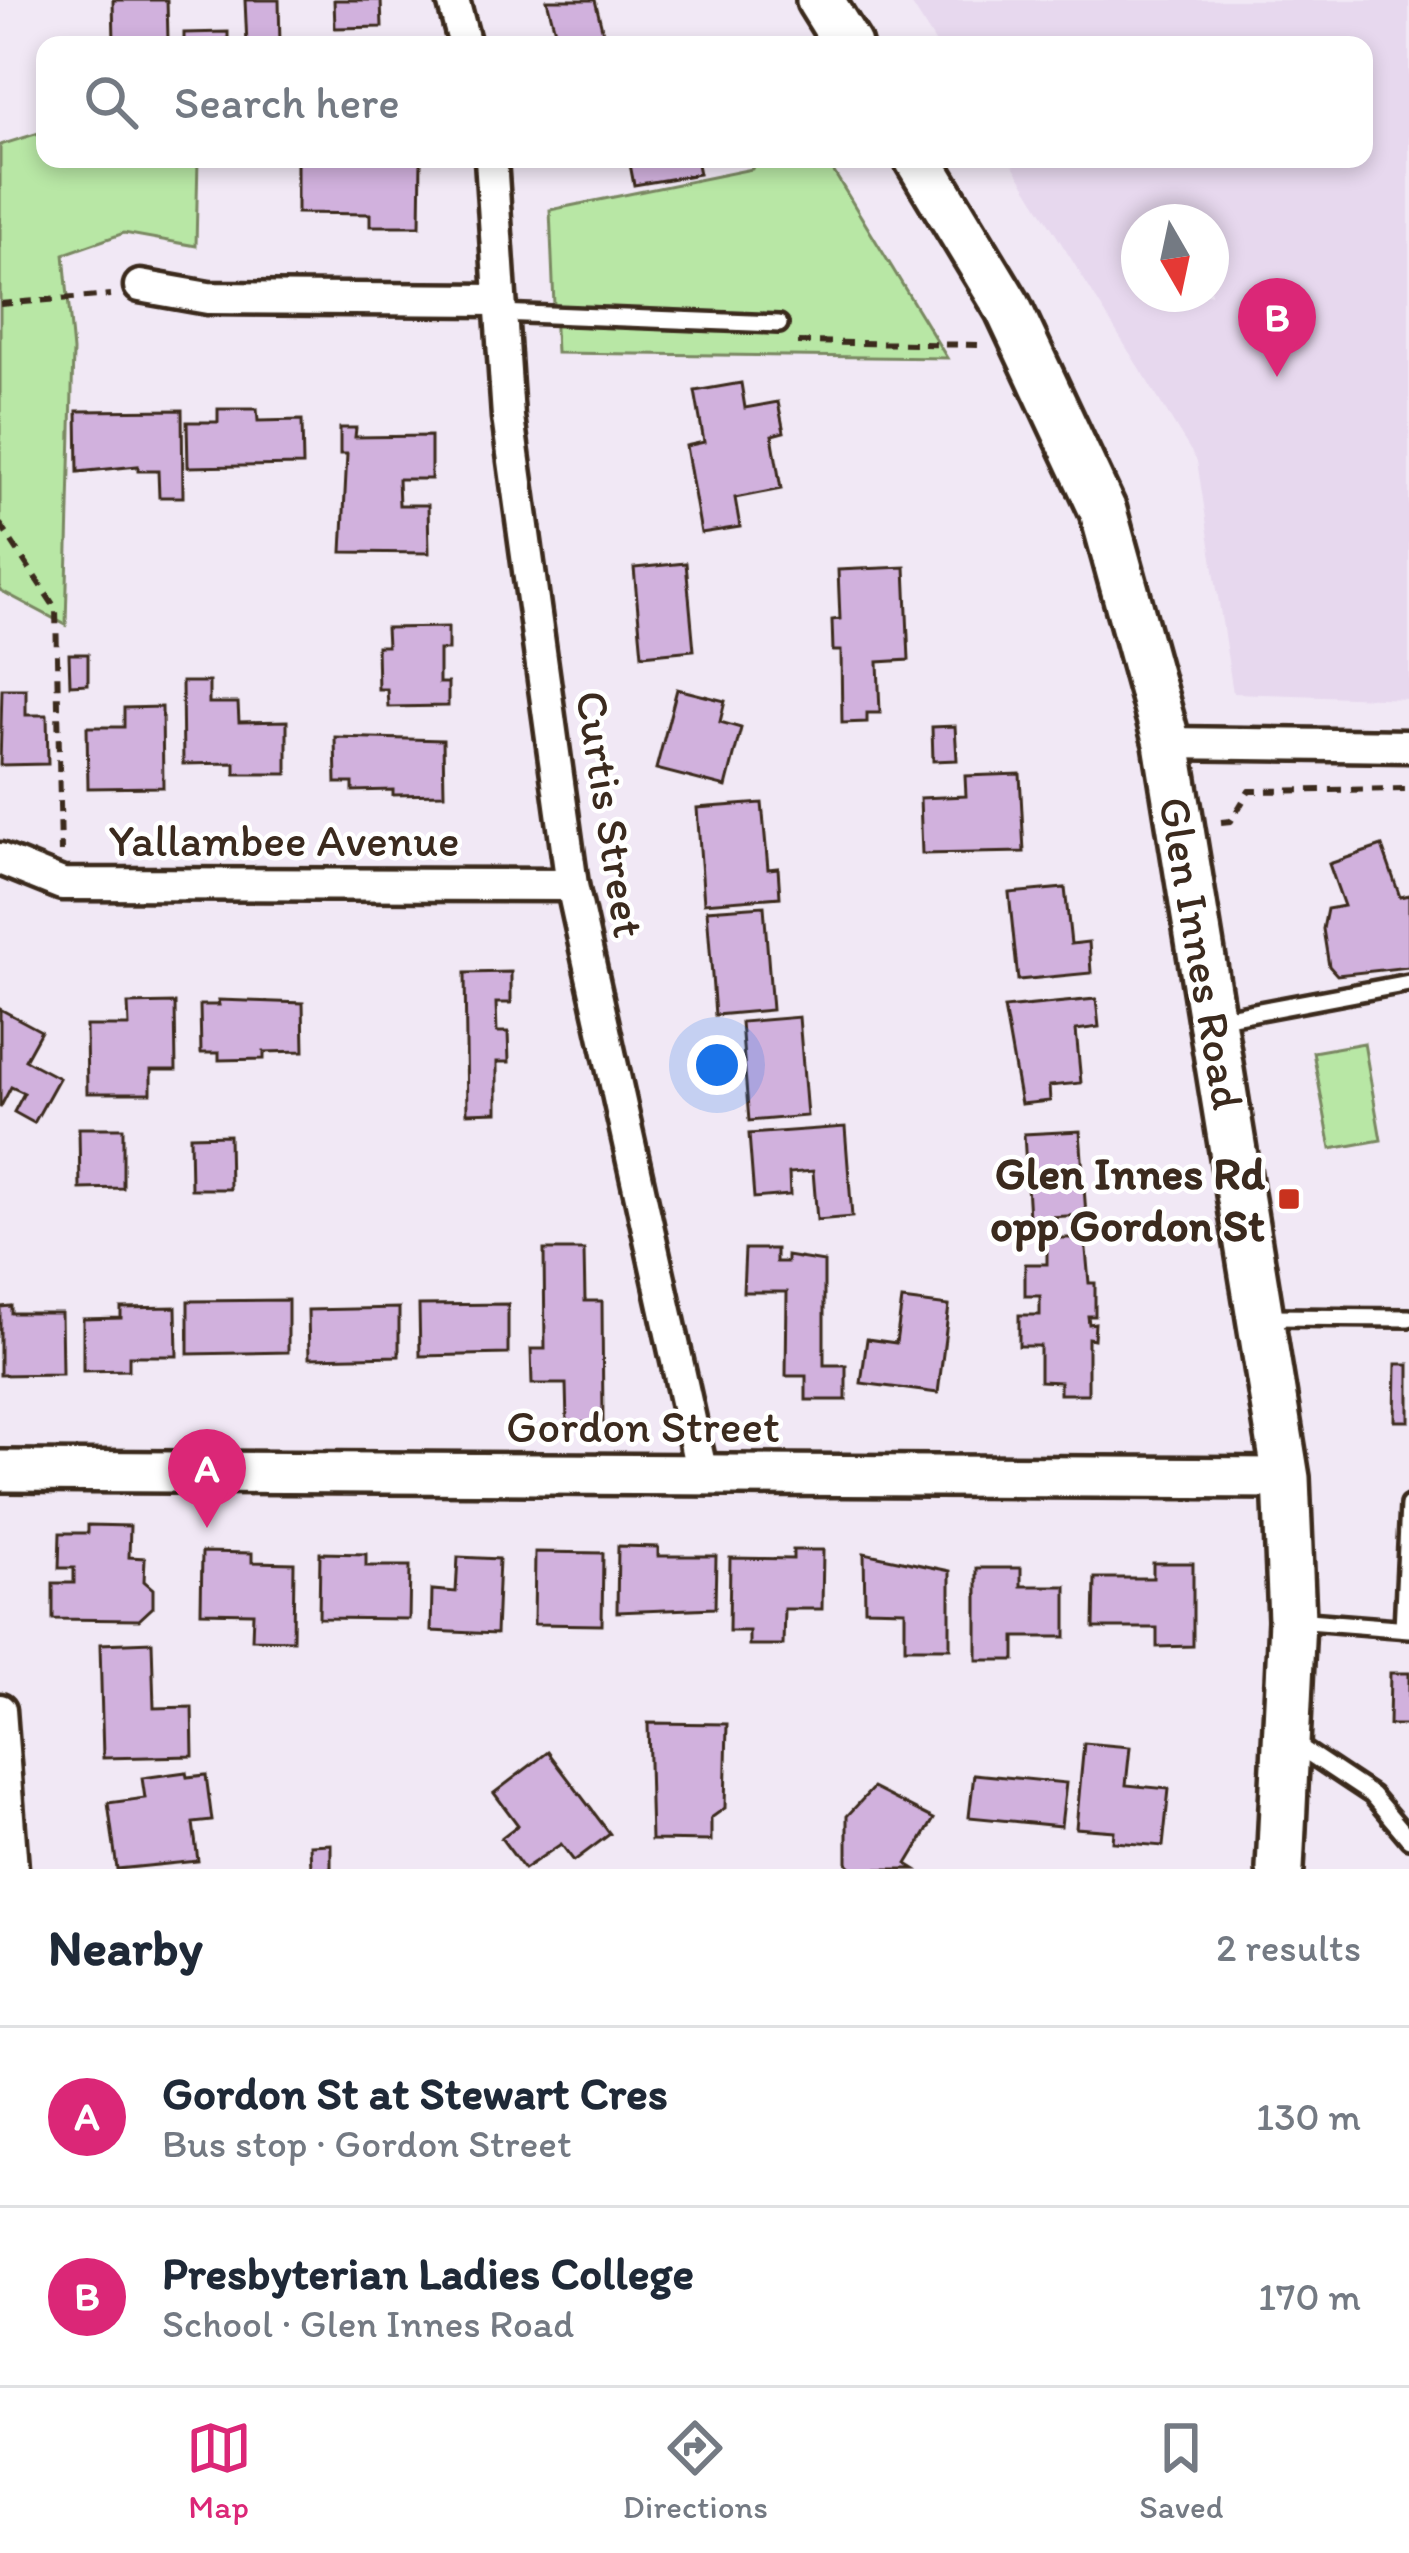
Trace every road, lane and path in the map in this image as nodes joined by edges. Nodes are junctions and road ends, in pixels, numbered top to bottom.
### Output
1 (454, 0) edge
2 (820, 0) edge
3 (463, 36) edge
4 (842, 36) edge
5 (491, 168) edge
6 (923, 168) edge
7 (140, 286) dead end
8 (99, 298) dead end
9 (0, 304) edge
10 (499, 306) junction
11 (779, 324) dead end
12 (0, 524) edge
13 (1167, 743) junction
14 (1409, 746) edge
15 (1409, 789) edge
16 (1217, 823) dead end
17 (62, 855) dead end
18 (0, 860) edge
19 (572, 885) junction
20 (1409, 983) edge
21 (1214, 1019) junction
22 (1263, 1317) junction
23 (1409, 1318) edge
24 (0, 1471) edge
25 (702, 1474) junction
26 (1286, 1478) junction
27 (1409, 1505) edge
28 (1292, 1620) junction
29 (1406, 1628) edge
30 (0, 1710) edge
31 (1290, 1740) junction
32 (1409, 1839) edge
33 (12, 1869) edge
34 (1280, 1869) edge

1 - 3 street
2 - 4 main road
5 - 10 street, Curtis Street
6 - 13 main road, Glen Innes Road
7 - 10 street
8 - 9 path
10 - 11 lane
10 - 19 street, Curtis Street
12 - 17 path
13 - 14 street
13 - 21 main road, Glen Innes Road
15 - 16 path
18 - 19 street, Yallambee Avenue
19 - 25 street, Curtis Street
20 - 21 lane
21 - 22 main road, Glen Innes Road
22 - 23 lane
22 - 26 main road, Glen Innes Road
24 - 25 street, Gordon Street
25 - 26 street, Gordon Street
26 - 28 main road, Glen Innes Road
27 - 29 lane
28 - 29 lane
28 - 31 main road, Glen Innes Road
30 - 33 street
31 - 32 lane
31 - 34 main road, Glen Innes Road

